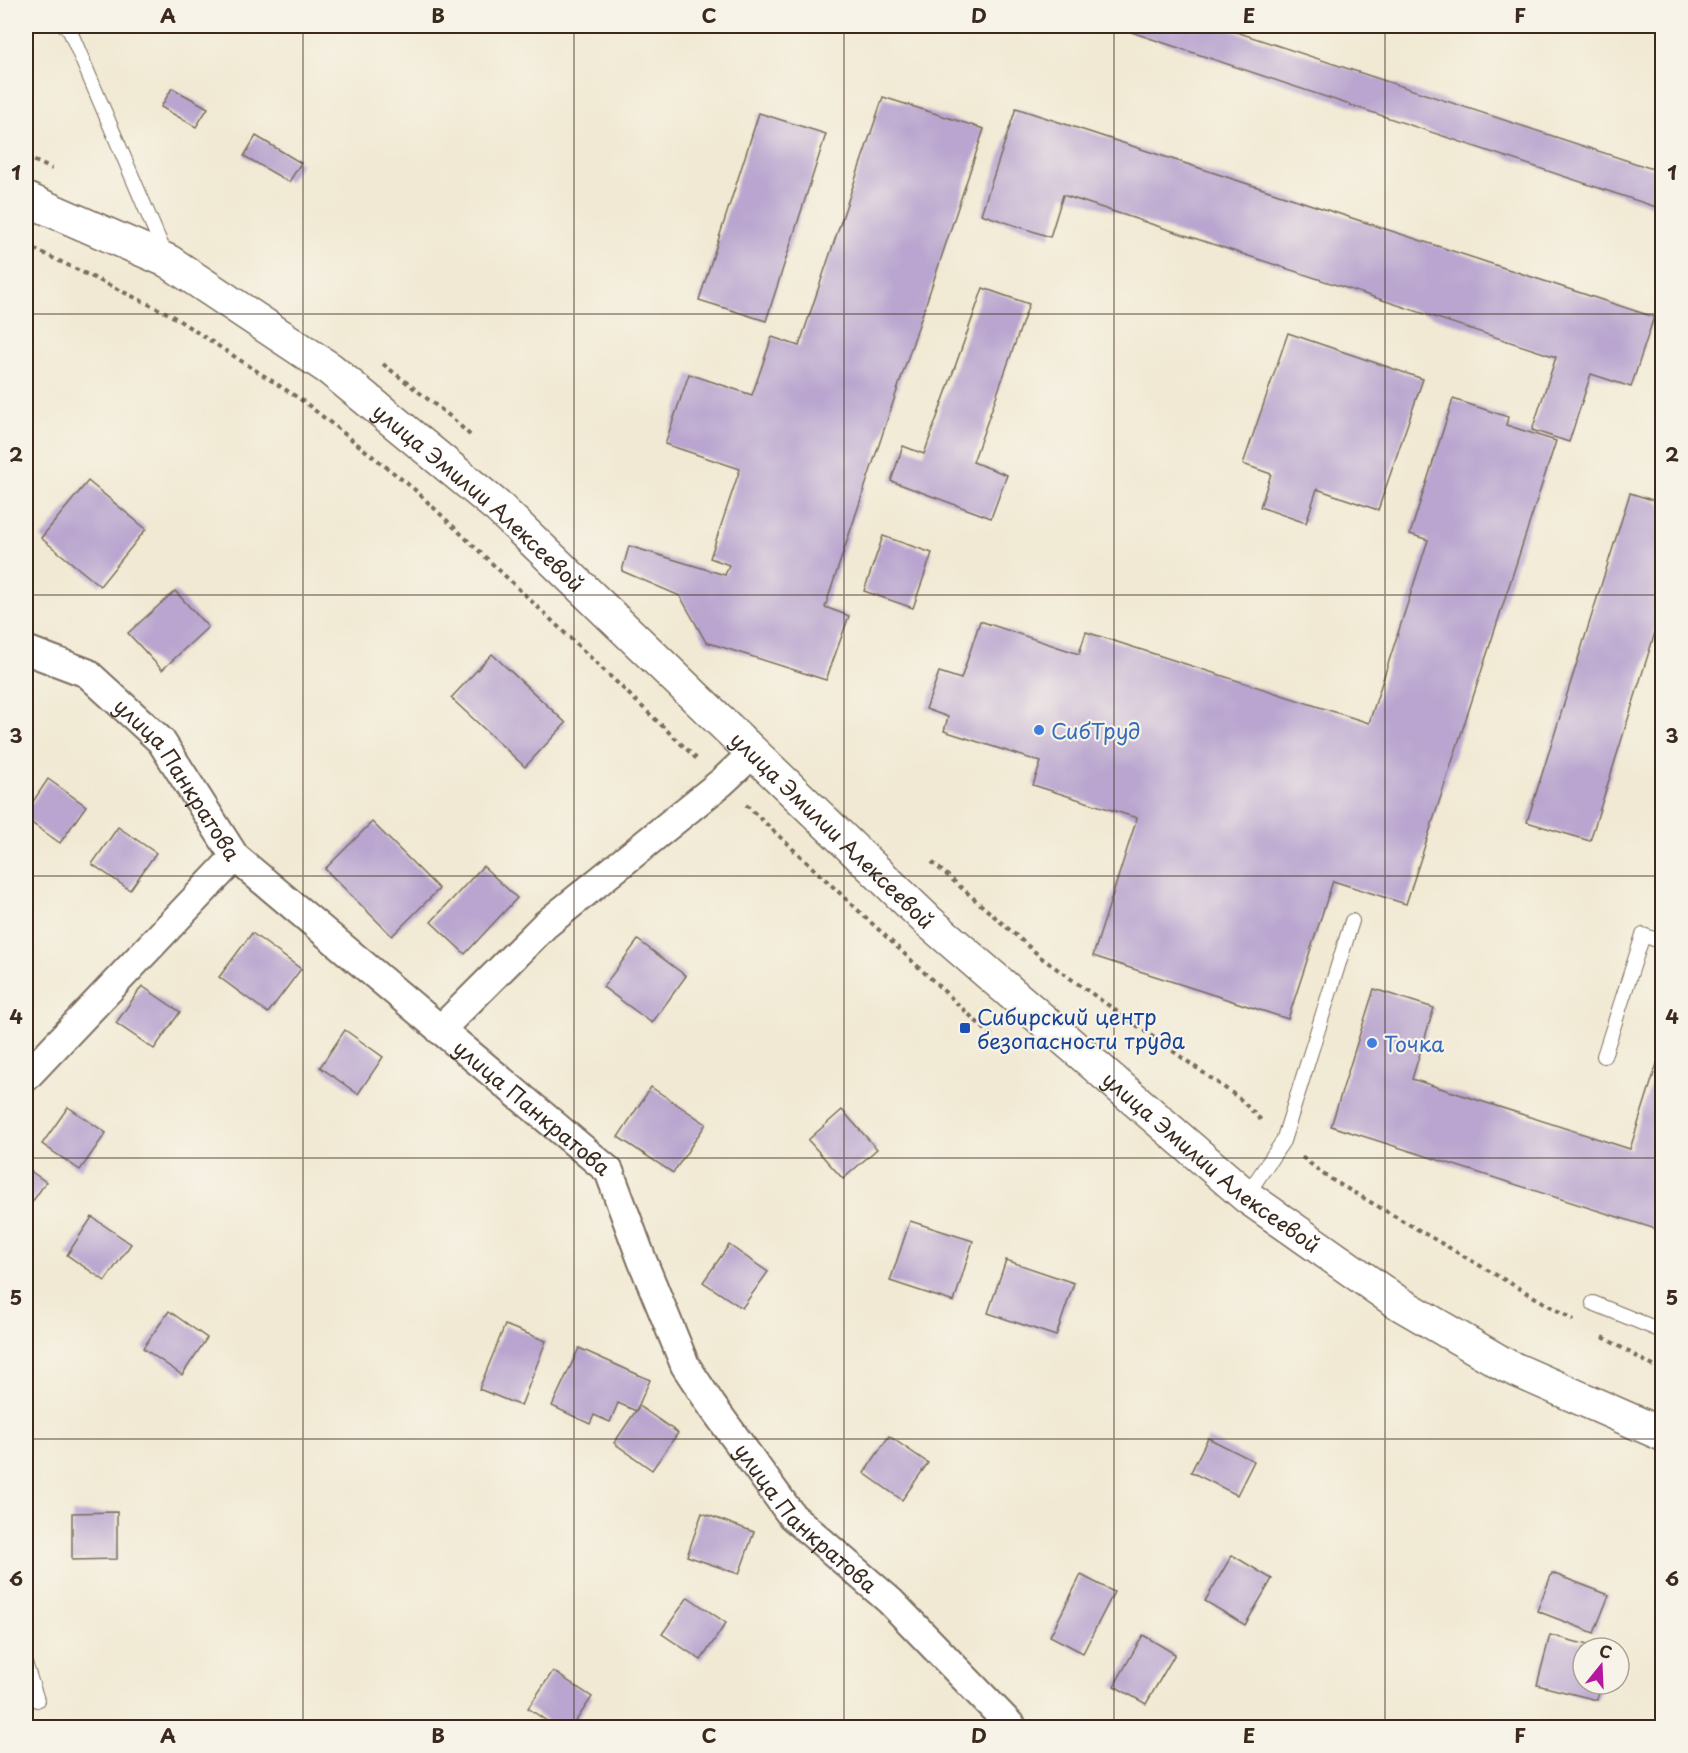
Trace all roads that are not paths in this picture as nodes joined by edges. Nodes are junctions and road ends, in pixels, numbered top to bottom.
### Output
1 (65, 26) edge
2 (26, 199) edge
3 (168, 261) junction
4 (26, 650) edge
5 (753, 753) junction
6 (235, 857) junction
7 (1352, 921) dead end
8 (1662, 942) edge
9 (440, 1030) junction
10 (1604, 1056) dead end
11 (26, 1077) edge
12 (1246, 1196) junction
13 (1593, 1303) dead end
14 (1662, 1331) edge
15 (1662, 1434) edge
16 (26, 1665) edge
17 (37, 1700) dead end
18 (1013, 1728) edge

1 - 3 lane
2 - 3 street, улица Эмилии Алексеевой
3 - 5 street, улица Эмилии Алексеевой
4 - 6 street, улица Панкратова
5 - 9 street
5 - 12 street, улица Эмилии Алексеевой
6 - 9 street, улица Панкратова
6 - 11 street
7 - 12 lane
8 - 10 lane
9 - 18 street, улица Панкратова
12 - 15 street, улица Эмилии Алексеевой
13 - 14 lane
16 - 17 lane

